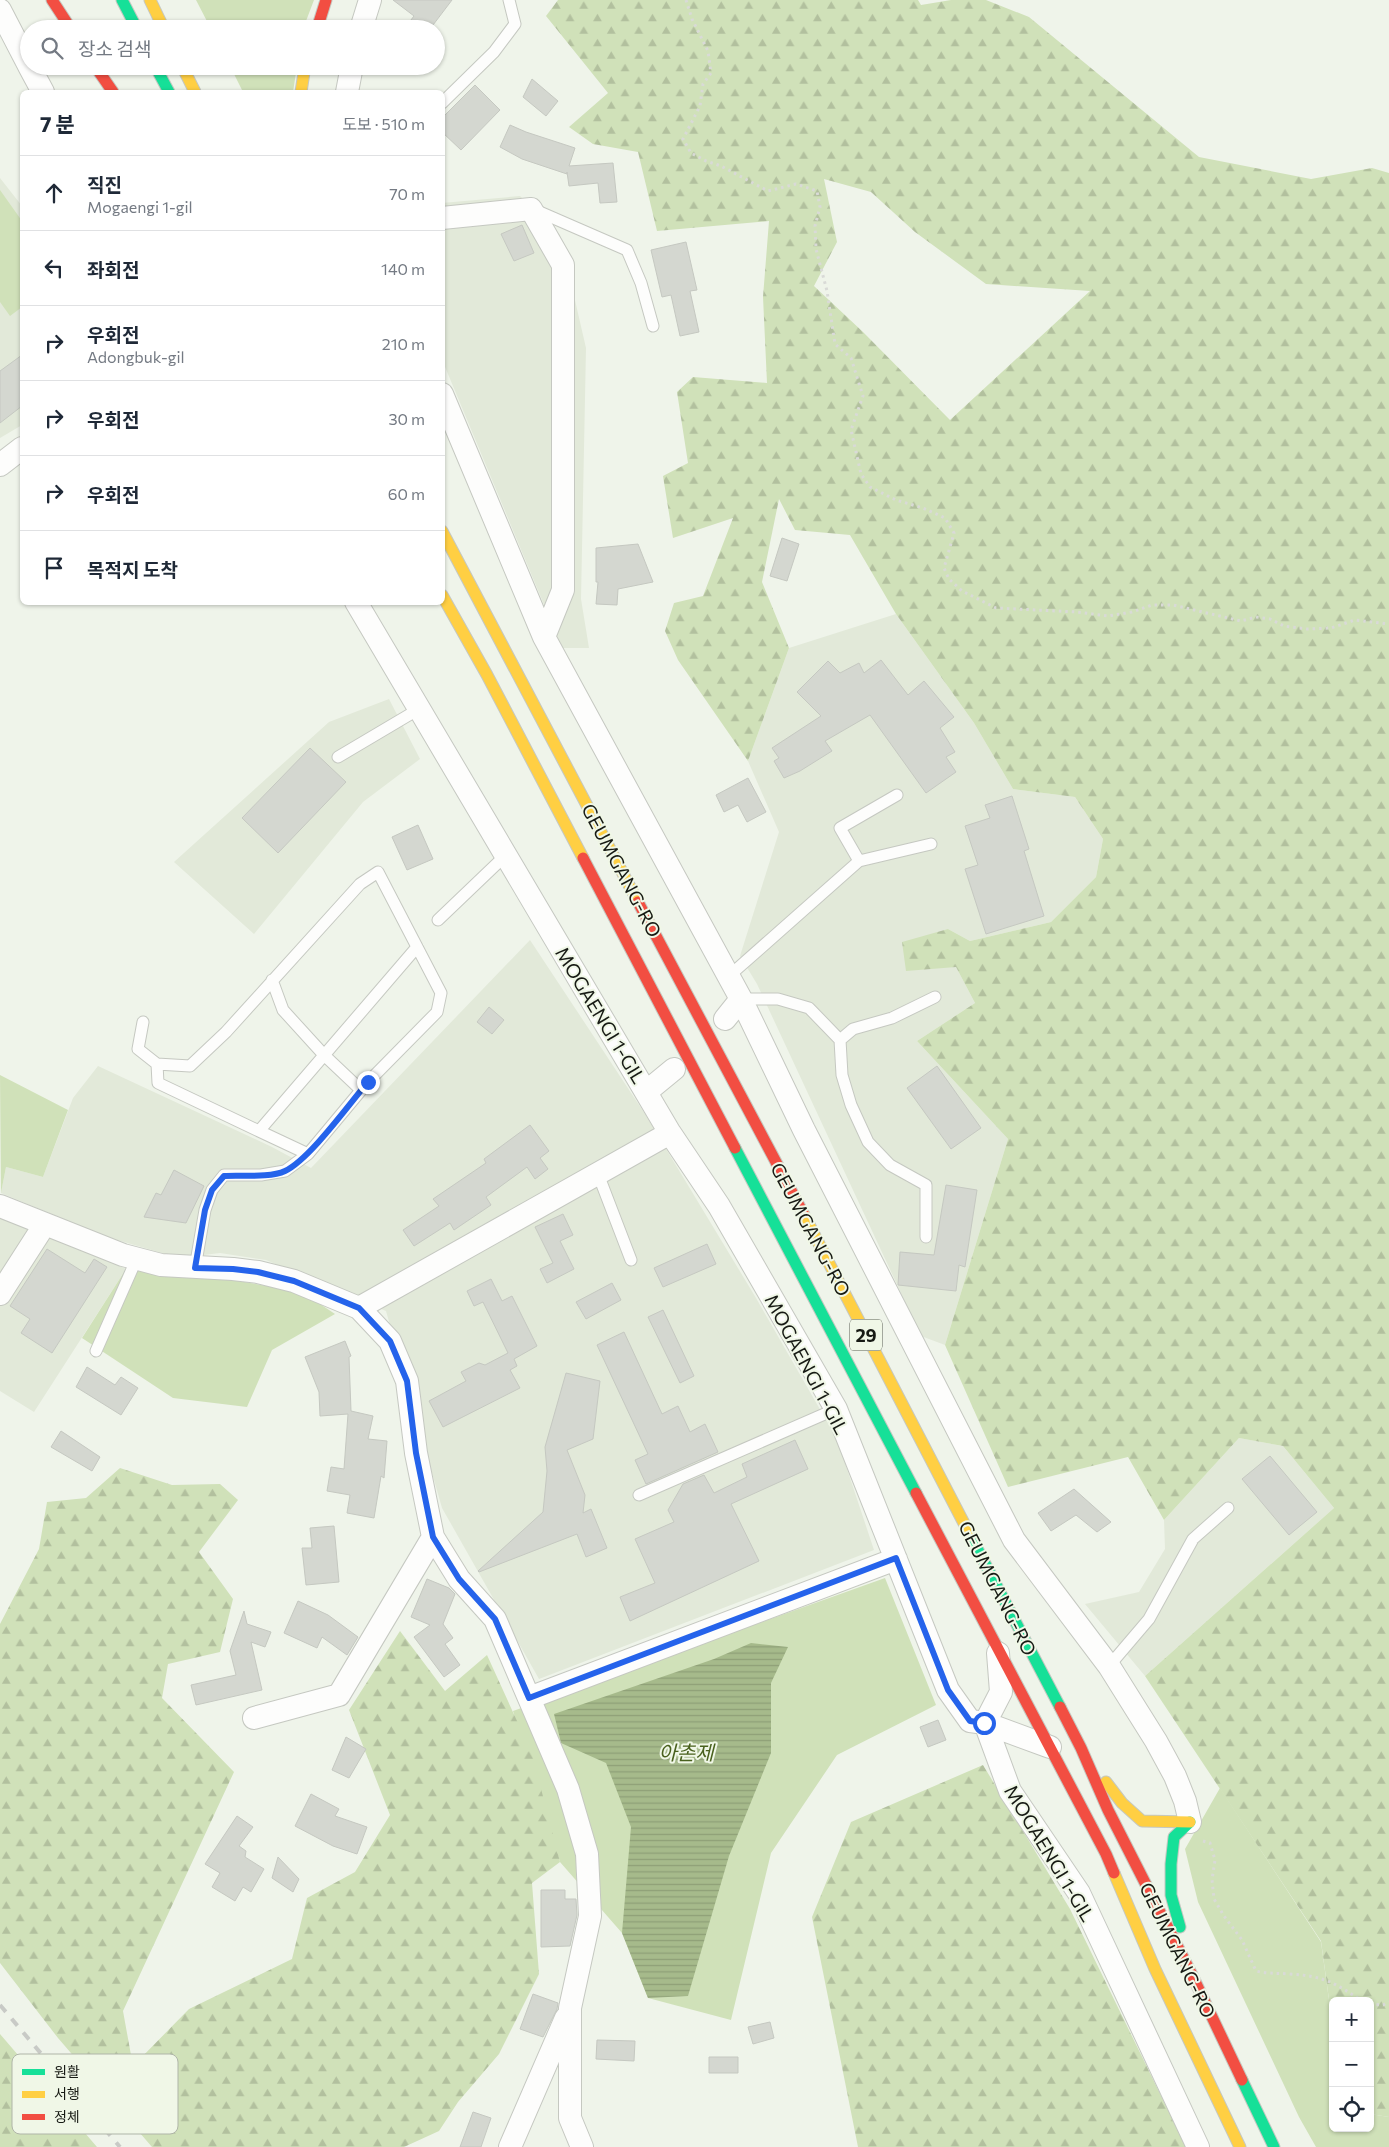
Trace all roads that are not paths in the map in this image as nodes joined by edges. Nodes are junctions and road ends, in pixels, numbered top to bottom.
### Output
1 (52, 0) edge
2 (122, 0) edge
3 (150, 0) edge
4 (326, 0) edge
5 (370, 0) edge
6 (509, 0) edge
7 (0, 10) edge
8 (65, 20) edge
9 (132, 20) edge
10 (160, 20) edge
11 (320, 20) edge
12 (364, 20) edge
13 (20, 49) edge
14 (34, 75) edge
15 (101, 75) edge
16 (160, 75) edge
17 (186, 75) edge
18 (302, 75) edge
19 (350, 75) edge
20 (41, 90) edge
21 (111, 90) edge
22 (167, 90) edge
23 (194, 90) edge
24 (302, 90) edge
25 (347, 90) edge
26 (445, 101) edge
27 (531, 209) junction
28 (445, 218) edge
29 (653, 326) dead end
30 (445, 401) edge
31 (20, 450) edge
32 (0, 465) edge
33 (445, 537) edge
34 (445, 601) edge
35 (358, 605) edge
36 (435, 605) edge
37 (544, 637) junction
38 (487, 675) junction
39 (419, 708) junction
40 (338, 757) dead end
41 (897, 795) dead end
42 (931, 844) dead end
43 (506, 855) junction
44 (859, 861) junction
45 (438, 920) dead end
46 (417, 947) junction
47 (729, 976) junction
48 (272, 980) junction
49 (935, 997) dead end
50 (741, 999) junction
51 (725, 1019) dead end
52 (143, 1022) dead end
53 (840, 1040) junction
54 (324, 1055) junction
55 (157, 1064) junction
56 (674, 1069) dead end
57 (361, 1090) junction
58 (646, 1092) junction
59 (259, 1131) junction
60 (670, 1133) junction
61 (308, 1154) junction
62 (598, 1174) junction
63 (1, 1209) edge
64 (45, 1224) junction
65 (926, 1237) dead end
66 (137, 1258) junction
67 (631, 1260) dead end
68 (195, 1268) junction
69 (0, 1294) edge
70 (359, 1308) junction
71 (96, 1351) dead end
72 (836, 1409) junction
73 (639, 1495) dead end
74 (1228, 1508) dead end
75 (433, 1537) junction
76 (896, 1558) junction
77 (997, 1645) junction
78 (1109, 1666) junction
79 (529, 1698) junction
80 (254, 1718) dead end
81 (984, 1723) junction
82 (1050, 1747) junction
83 (1081, 1748) junction
84 (1182, 1830) junction
85 (1192, 1977) junction
86 (570, 2008) junction
87 (510, 2147) edge
88 (582, 2147) edge
89 (1198, 2147) edge
90 (1240, 2147) edge
91 (1274, 2147) edge

1 - 8 highway
2 - 9 highway
3 - 10 highway
4 - 11 highway
5 - 12 street
6 - 26 lane
7 - 13 street
14 - 20 street
15 - 21 highway
16 - 22 highway
17 - 23 highway
18 - 24 highway
19 - 25 street
27 - 28 street
27 - 29 lane
27 - 37 street
30 - 37 street
31 - 32 street
33 - 83 highway, GEUMGANG-RO / 29
34 - 38 highway, GEUMGANG-RO / 29
35 - 39 street, MOGAENGI 1-GIL
36 - 38 highway
37 - 47 street
38 - 77 highway, GEUMGANG-RO / 29
39 - 40 lane
39 - 43 street, MOGAENGI 1-GIL
41 - 44 lane
42 - 44 lane
43 - 45 lane
43 - 58 street, MOGAENGI 1-GIL
44 - 47 lane
46 - 48 lane
46 - 54 lane
46 - 57 lane
47 - 50 street
48 - 54 lane
48 - 55 lane
49 - 53 lane
50 - 51 street
50 - 53 lane
50 - 78 street
52 - 55 lane
53 - 65 lane
54 - 57 lane
54 - 59 lane
55 - 59 lane
56 - 58 street
57 - 61 lane
58 - 60 street, MOGAENGI 1-GIL
59 - 61 lane
60 - 62 street
60 - 72 street, MOGAENGI 1-GIL
61 - 68 lane
62 - 67 lane
62 - 70 street
63 - 64 street
64 - 66 street
64 - 69 street
66 - 68 street
66 - 71 lane
68 - 70 street
70 - 75 street
72 - 73 lane
72 - 76 street, MOGAENGI 1-GIL
74 - 78 lane
75 - 79 street
75 - 80 street
76 - 79 street
76 - 81 street, MOGAENGI 1-GIL
77 - 81 street
77 - 82 highway, GEUMGANG-RO / 29
78 - 84 street
79 - 86 street
81 - 82 street
81 - 89 street, MOGAENGI 1-GIL
82 - 90 highway, GEUMGANG-RO / 29
83 - 84 highway
83 - 85 highway, GEUMGANG-RO / 29
84 - 85 highway
85 - 91 highway, GEUMGANG-RO / 29
86 - 87 street
86 - 88 street

